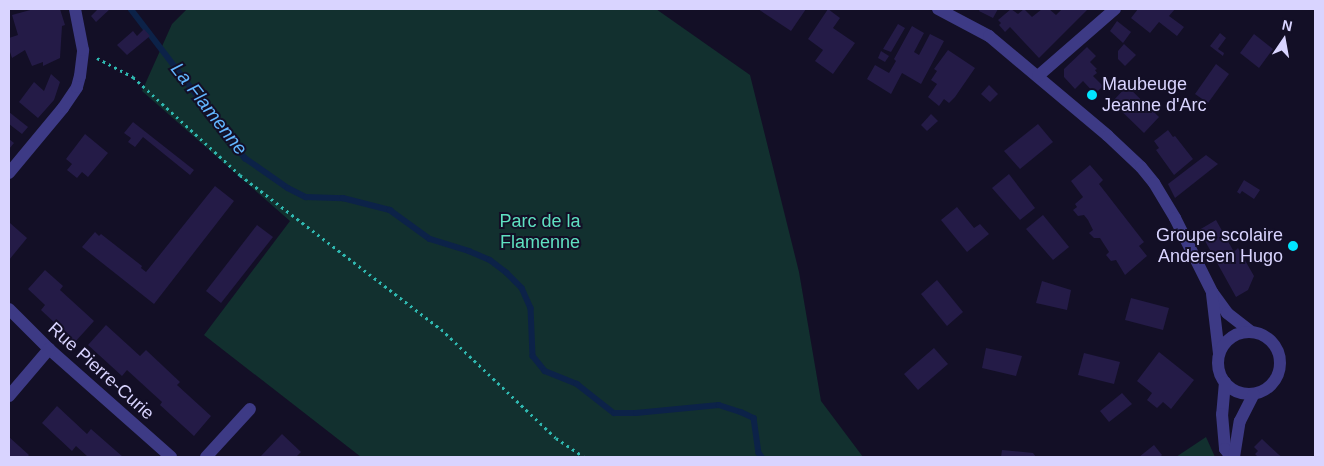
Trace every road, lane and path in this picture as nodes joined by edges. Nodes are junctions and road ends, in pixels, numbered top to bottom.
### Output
1 (75, 9) edge
2 (938, 9) edge
3 (1115, 9) edge
4 (83, 50) junction
5 (1038, 76) junction
6 (9, 173) edge
7 (1212, 292) junction
8 (9, 309) edge
9 (1251, 332) junction
10 (49, 349) junction
11 (1220, 354) junction
12 (1225, 382) junction
13 (1254, 394) junction
14 (9, 396) edge
15 (250, 409) dead end
16 (171, 457) edge
17 (206, 457) edge
18 (584, 457) edge
19 (1233, 457) edge

1 - 4 street
2 - 5 street
3 - 5 street
4 - 6 street
4 - 18 path
5 - 7 street
7 - 9 street
7 - 11 street
8 - 10 street, Rue Pierre-Curie
9 - 11 street
9 - 13 street
10 - 14 street
10 - 16 street, Rue Pierre-Curie
11 - 12 street
12 - 13 street
12 - 19 street
13 - 19 street
15 - 17 street

